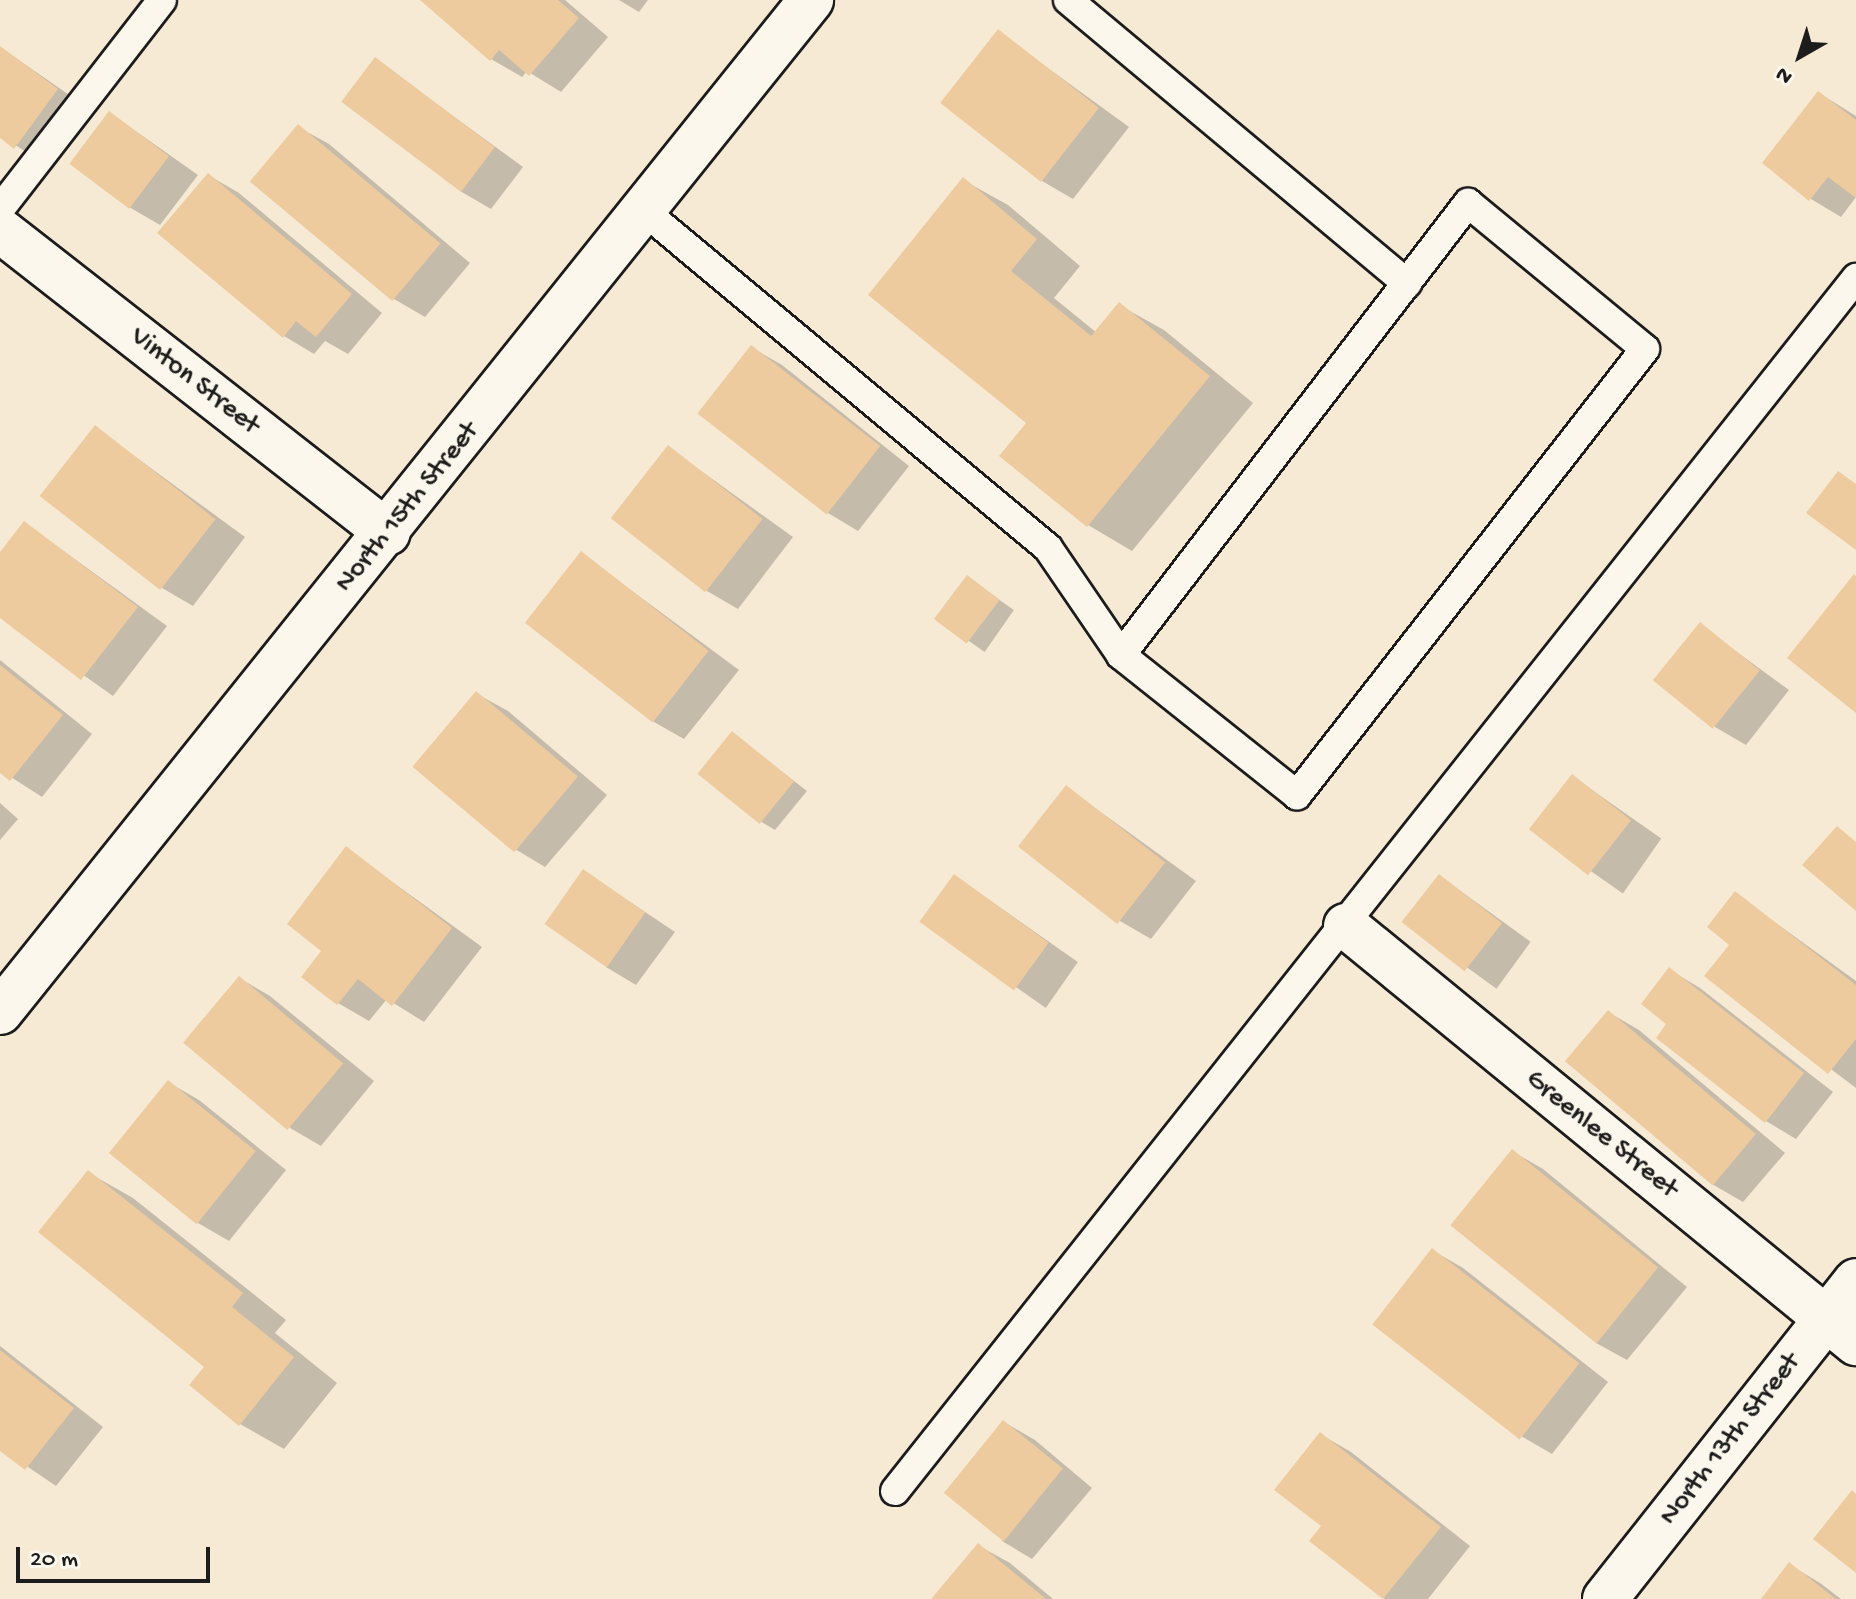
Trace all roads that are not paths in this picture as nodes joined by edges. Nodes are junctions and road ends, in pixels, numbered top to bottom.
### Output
1 (162, 0) edge
2 (811, 0) edge
3 (1068, 0) edge
4 (0, 209) edge
5 (644, 211) junction
6 (0, 230) edge
7 (1856, 278) edge
8 (1407, 283) junction
9 (388, 533) junction
10 (1121, 655) junction
11 (1346, 926) junction
12 (0, 1012) edge
13 (1856, 1281) edge
14 (1841, 1331) edge
15 (895, 1491) dead end
16 (1605, 1599) edge

1 - 4 lane
2 - 5 street, North 15th Street
3 - 8 lane
5 - 9 street, North 15th Street
5 - 10 lane
6 - 9 street, Vinton Street
7 - 11 lane
8 - 10 lane
8 - 10 lane
9 - 12 street, North 15th Street
11 - 14 street, Greenlee Street
11 - 15 lane
13 - 14 street, North 13th Street
14 - 16 street, North 13th Street

